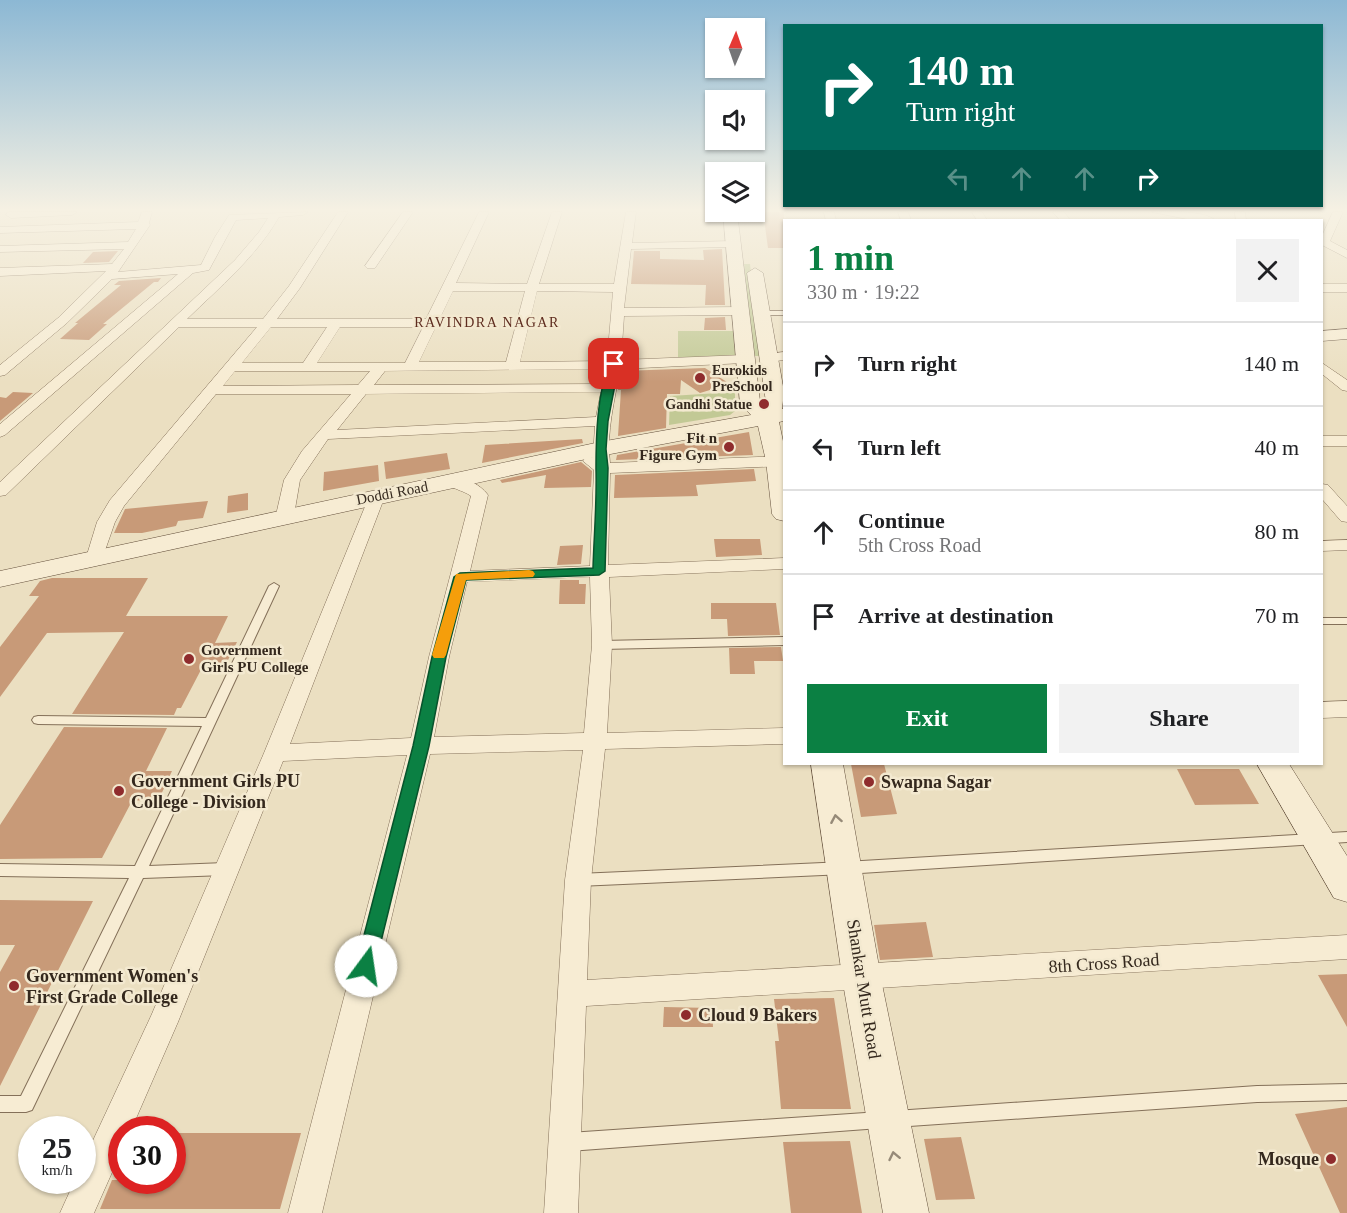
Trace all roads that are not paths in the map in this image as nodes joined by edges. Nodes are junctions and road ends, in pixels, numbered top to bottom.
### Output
1 (115, 269) edge
2 (202, 269) edge
3 (232, 269) edge
4 (307, 269) edge
5 (456, 269) edge
6 (538, 269) edge
7 (622, 269) edge
8 (741, 269) edge
9 (745, 269) edge
10 (188, 271) junction
11 (0, 272) edge
12 (112, 272) junction
13 (447, 287) junction
14 (532, 288) junction
15 (619, 288) junction
16 (1323, 288) edge
17 (1347, 288) edge
18 (742, 311) junction
19 (617, 312) junction
20 (761, 313) junction
21 (783, 313) edge
22 (176, 323) junction
23 (267, 323) junction
24 (336, 323) junction
25 (431, 323) junction
26 (1347, 333) edge
27 (1323, 336) edge
28 (776, 357) edge
29 (744, 359) junction
30 (614, 364) junction
31 (512, 366) junction
32 (233, 367) junction
33 (307, 367) junction
34 (381, 367) junction
35 (410, 367) junction
36 (1323, 368) edge
37 (0, 372) edge
38 (1323, 384) edge
39 (1345, 386) edge
40 (609, 388) junction
41 (366, 389) junction
42 (212, 390) junction
43 (776, 417) edge
44 (603, 421) junction
45 (0, 432) edge
46 (324, 435) junction
47 (1323, 441) edge
48 (1347, 441) edge
49 (593, 457) junction
50 (781, 461) edge
51 (453, 481) junction
52 (1323, 490) edge
53 (0, 491) edge
54 (377, 496) junction
55 (783, 503) edge
56 (285, 516) junction
57 (1347, 517) edge
58 (1347, 545) edge
59 (1323, 546) edge
60 (95, 558) junction
61 (783, 564) edge
62 (599, 571) junction
63 (460, 577) junction
64 (0, 579) edge
65 (274, 586) dead end
66 (1323, 621) edge
67 (1347, 621) edge
68 (783, 641) edge
69 (602, 645) junction
70 (1347, 709) edge
71 (1323, 710) edge
72 (38, 720) dead end
73 (210, 722) junction
74 (783, 736) edge
75 (595, 741) junction
76 (421, 746) junction
77 (275, 753) junction
78 (827, 765) edge
79 (1274, 765) edge
80 (1333, 838) edge
81 (844, 868) junction
82 (0, 870) edge
83 (225, 870) junction
84 (139, 872) junction
85 (578, 880) junction
86 (1347, 887) edge
87 (1347, 946) edge
88 (861, 978) junction
89 (572, 994) junction
90 (1347, 1092) edge
91 (0, 1104) edge
92 (886, 1120) junction
93 (566, 1142) junction
94 (77, 1213) edge
95 (305, 1213) edge
96 (561, 1213) edge
97 (906, 1213) edge

1 - 12 street
2 - 10 street
3 - 22 street
4 - 23 street
5 - 13 street
6 - 14 street
7 - 15 street
8 - 18 street
9 - 20 street
10 - 12 street
10 - 45 street
11 - 12 street
12 - 37 street
13 - 14 street
13 - 25 street
14 - 15 street
14 - 31 street
15 - 19 street
16 - 17 street
18 - 19 street
18 - 29 street
19 - 30 street
20 - 21 lane
20 - 28 street
22 - 23 street
22 - 53 street
23 - 24 street
23 - 32 street
24 - 25 street
24 - 33 street
25 - 35 street
26 - 27 street
28 - 29 street
28 - 43 street
29 - 30 street
29 - 43 street
30 - 31 street
30 - 40 street
31 - 35 street
32 - 33 street
32 - 42 street
33 - 34 street
34 - 35 street
34 - 41 street
36 - 39 street
38 - 39 street
40 - 41 street
40 - 44 street
41 - 42 street
41 - 46 street
42 - 60 street
43 - 49 street, Doddi Road
43 - 50 street
44 - 46 street
44 - 49 street
46 - 56 street
47 - 48 street
49 - 50 street
49 - 51 street, Doddi Road
49 - 62 street
50 - 55 street
51 - 54 street, Doddi Road
51 - 63 street
52 - 57 street
54 - 56 street, Doddi Road
54 - 77 street
56 - 60 street, Doddi Road
58 - 59 street
60 - 64 street, Doddi Road
61 - 62 street
62 - 63 street
62 - 69 street
63 - 76 street
65 - 73 lane
66 - 67 lane
68 - 69 lane
69 - 75 street
70 - 71 street
72 - 73 lane
73 - 84 lane
74 - 75 street
75 - 76 street
75 - 85 street
76 - 77 street
76 - 95 street
77 - 83 street
81 -> 78 street, Shankar Mutt Road
79 - 80 street
80 - 81 lane
80 - 86 street
81 - 85 lane
81 - 88 street, Shankar Mutt Road
82 - 84 lane
83 - 84 lane
83 - 94 street
84 - 91 lane
85 - 89 street
87 - 88 street, 8th Cross Road
88 - 89 street, 8th Cross Road
88 - 92 street, Shankar Mutt Road
89 - 93 street
90 - 92 lane
92 - 93 lane
97 -> 92 street, Shankar Mutt Road
93 - 96 street

